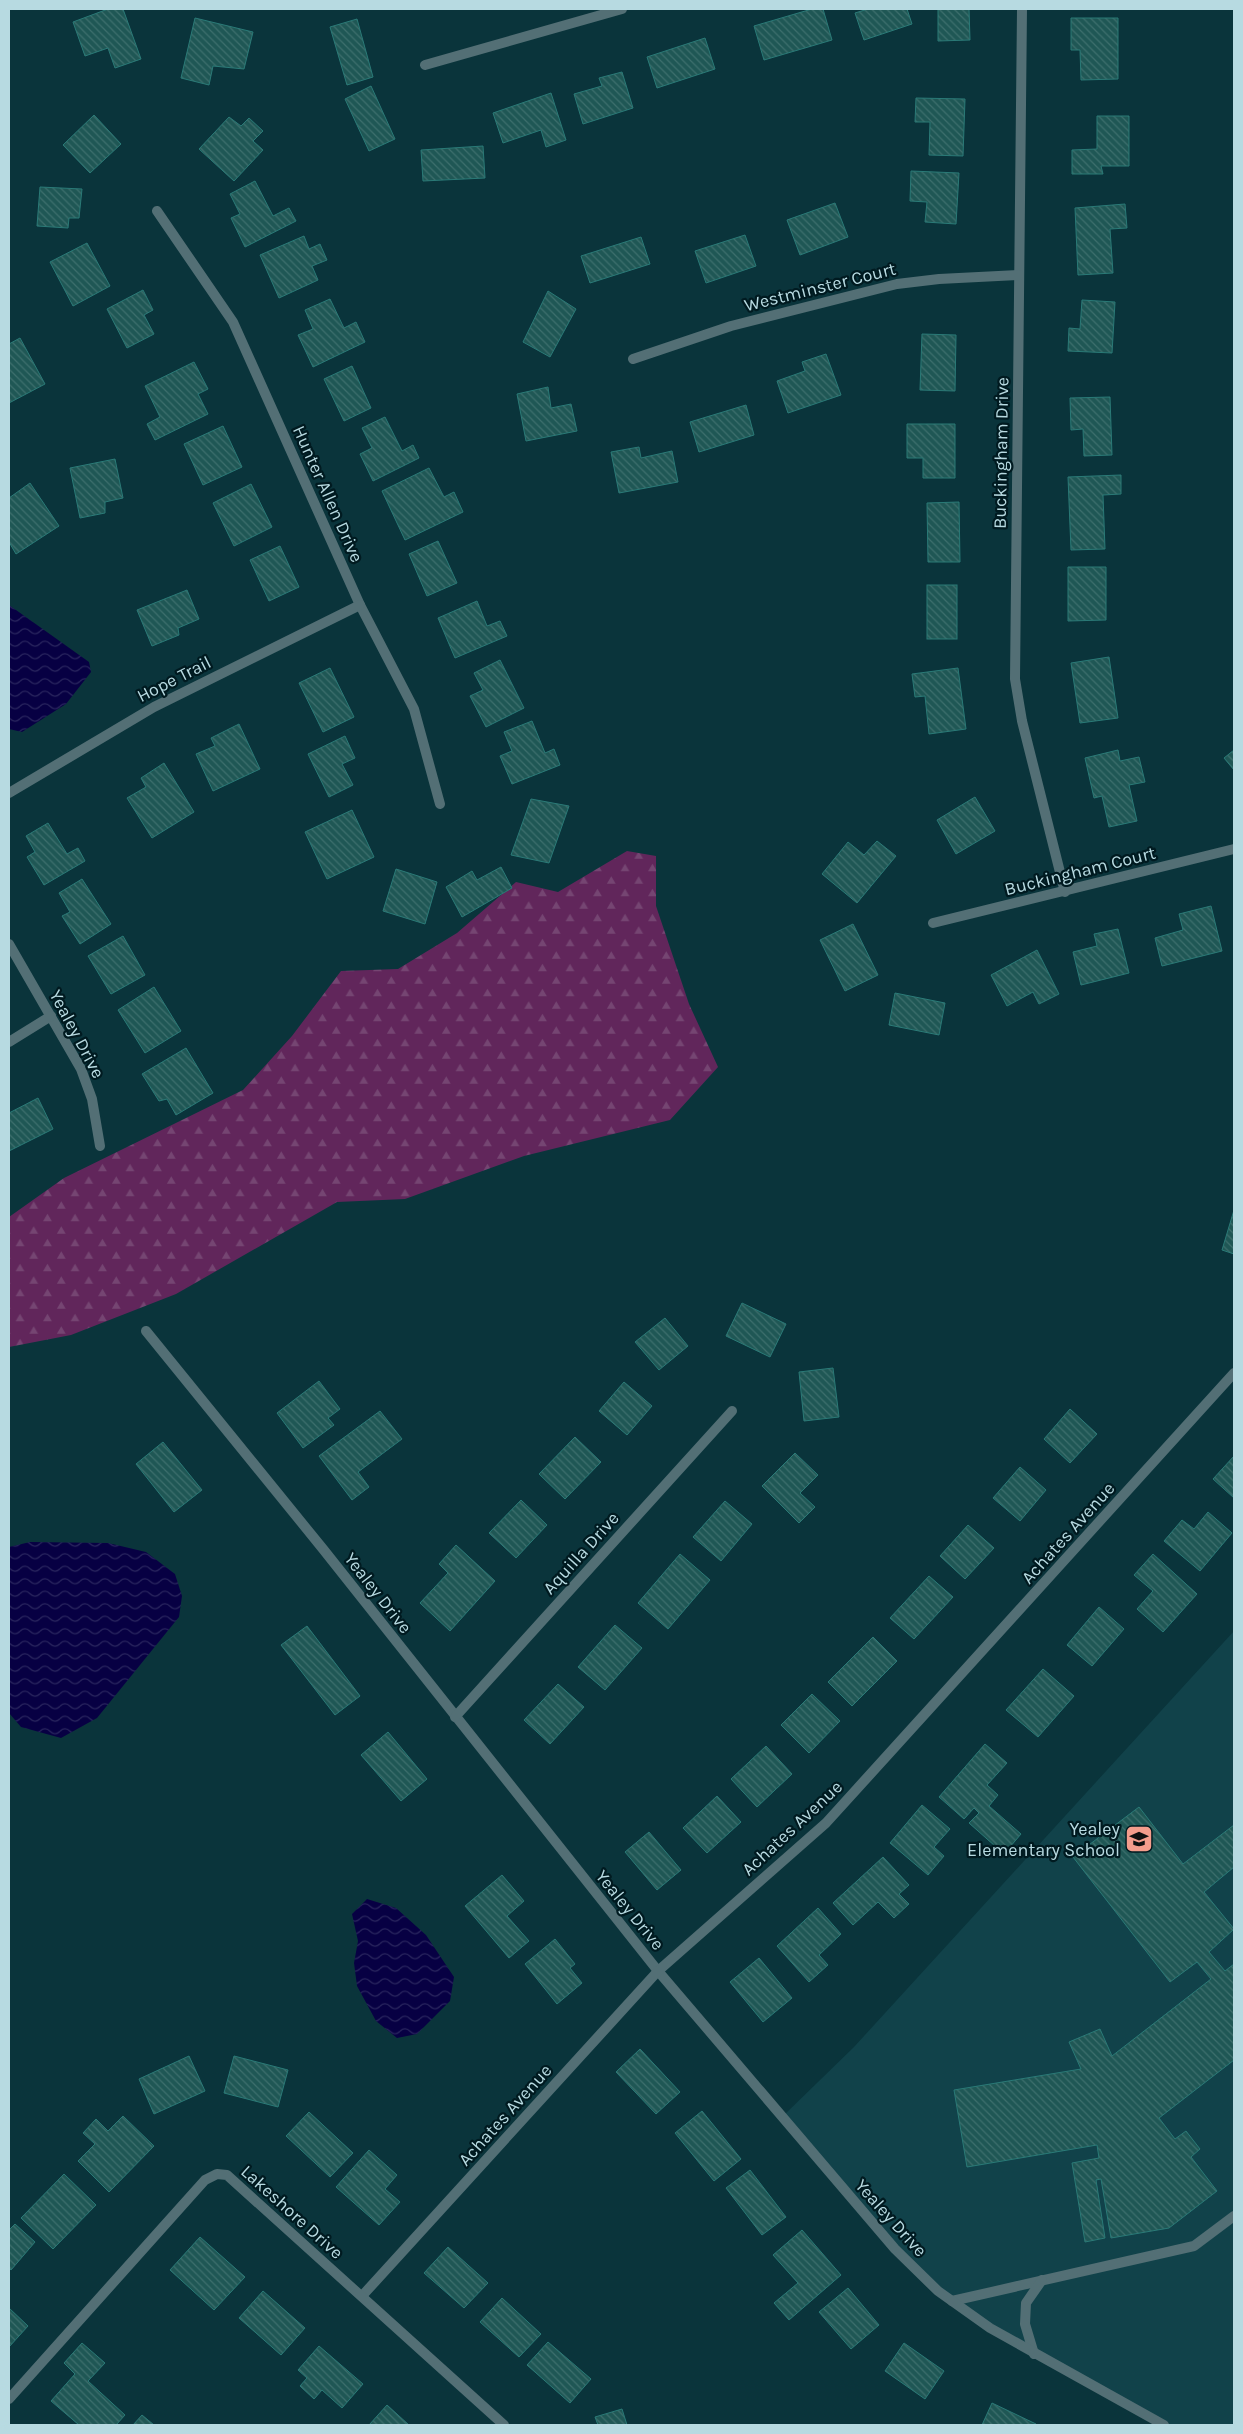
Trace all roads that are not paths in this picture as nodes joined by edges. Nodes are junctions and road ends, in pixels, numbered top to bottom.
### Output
1 (622, 9) edge
2 (1022, 9) edge
3 (425, 65) dead end
4 (157, 211) dead end
5 (1019, 275) junction
6 (633, 359) dead end
7 (360, 605) junction
8 (9, 793) edge
9 (440, 804) dead end
10 (1234, 849) edge
11 (1065, 892) junction
12 (934, 923) dead end
13 (9, 944) edge
14 (51, 1016) junction
15 (9, 1042) edge
16 (100, 1146) dead end
17 (146, 1332) dead end
18 (1234, 1373) edge
19 (732, 1411) dead end
20 (455, 1717) junction
21 (658, 1971) junction
22 (1234, 2216) edge
23 (1042, 2280) junction
24 (362, 2296) junction
25 (952, 2301) junction
26 (1034, 2354) junction
27 (9, 2399) edge
28 (504, 2425) edge
29 (1164, 2425) edge

1 - 3 street
2 - 5 street, Buckingham Drive
4 - 7 street, Hunter Allen Drive
5 - 6 street, Westminster Court
5 - 11 street, Buckingham Drive
7 - 8 street, Hope Trail
7 - 9 street, Hunter Allen Drive
10 - 11 street, Buckingham Court
11 - 12 street, Buckingham Court
13 - 14 street, Yealey Drive
14 - 15 street
14 - 16 street, Yealey Drive
17 - 20 street, Yealey Drive
18 - 21 street, Achates Avenue
19 - 20 street, Aquilla Drive
20 - 21 street, Yealey Drive
21 - 24 street, Achates Avenue
21 - 25 street, Yealey Drive
22 - 23 street
23 - 25 street
23 - 26 street
24 - 27 street, Lakeshore Drive
24 - 28 street, Lakeshore Drive
25 - 26 street, Yealey Drive
26 - 29 street, Yealey Drive

